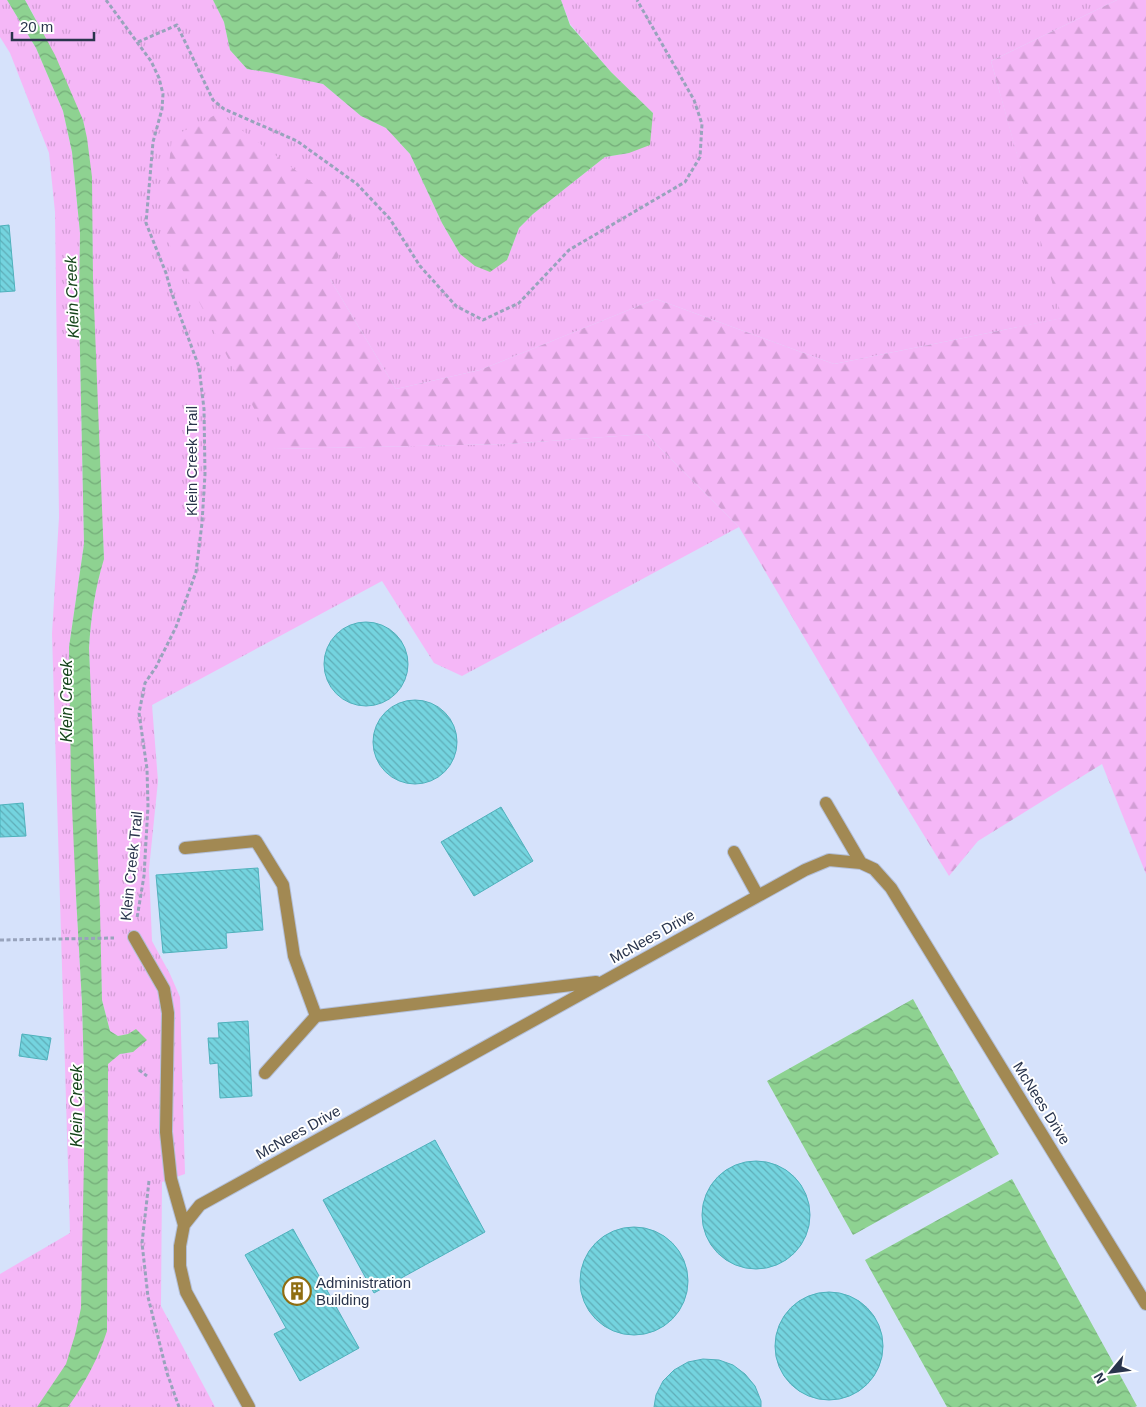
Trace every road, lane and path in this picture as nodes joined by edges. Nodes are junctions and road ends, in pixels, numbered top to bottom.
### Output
1 (106, 0) edge
2 (637, 0) edge
3 (138, 42) junction
4 (826, 803) dead end
5 (185, 848) dead end
6 (734, 852) dead end
7 (861, 863) junction
8 (758, 896) junction
9 (134, 937) joint
10 (114, 938) dead end
11 (0, 940) edge
12 (648, 942) dead end
13 (654, 953) junction
14 (604, 981) junction
15 (316, 1016) junction
16 (265, 1073) dead end
17 (151, 1173) dead end
18 (184, 1225) junction
19 (1146, 1304) edge
20 (179, 1407) edge
21 (249, 1407) edge

1 - 3 path, Klein Creek Trail
2 - 3 path
3 - 9 path, Klein Creek Trail
4 - 7 lane
5 - 15 lane
6 - 8 lane
7 - 8 lane, McNees Drive
7 - 19 lane, McNees Drive
8 - 13 lane, McNees Drive
9 - 18 lane
10 - 11 path
12 - 13 lane
13 - 14 lane, McNees Drive
14 - 15 lane
14 - 18 lane, McNees Drive
15 - 16 lane
17 - 20 path
18 - 21 lane, McNees Drive

